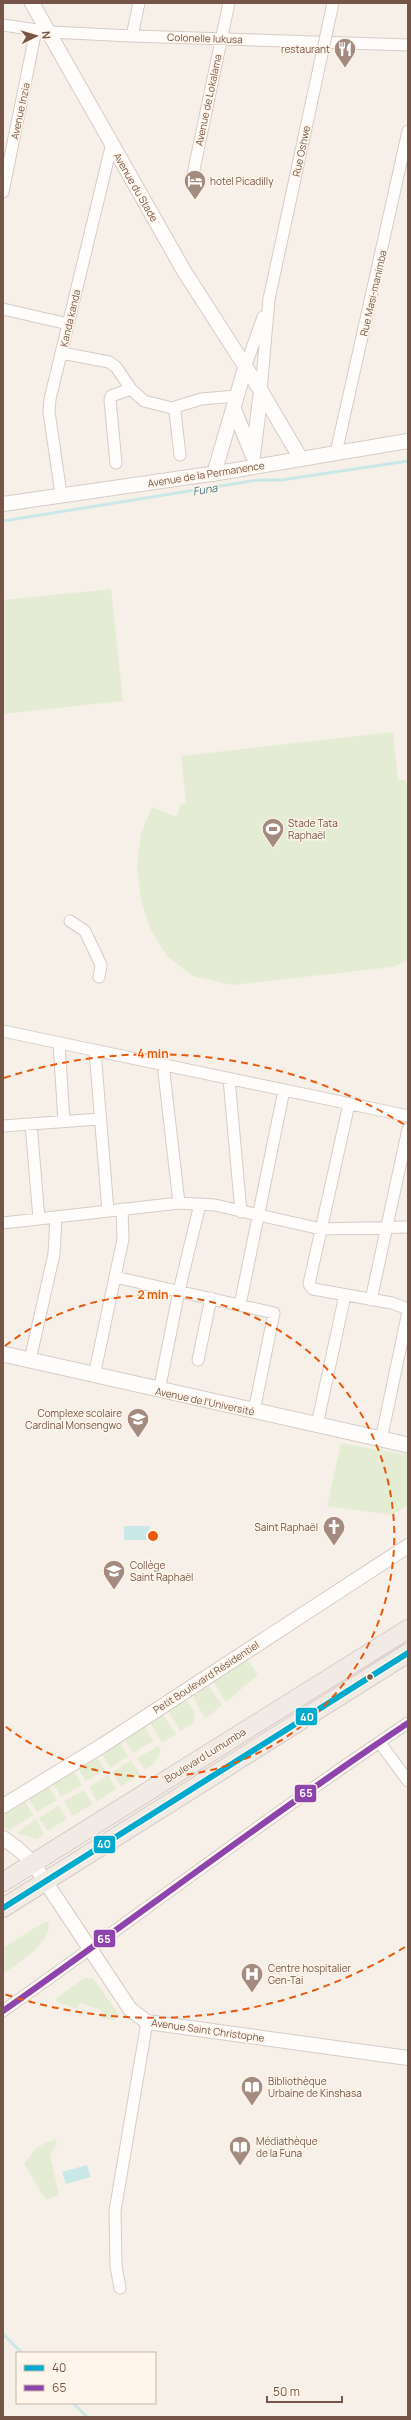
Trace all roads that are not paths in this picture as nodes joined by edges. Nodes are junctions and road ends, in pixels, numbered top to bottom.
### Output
1 (32, 3) edge
2 (138, 3) edge
3 (229, 3) edge
4 (333, 3) edge
5 (3, 25) edge
6 (43, 31) junction
7 (132, 36) junction
8 (221, 38) junction
9 (324, 42) junction
10 (408, 45) edge
11 (408, 131) edge
12 (112, 143) junction
13 (193, 174) dead end
14 (3, 192) edge
15 (269, 299) junction
16 (3, 309) edge
17 (68, 324) junction
18 (62, 353) junction
19 (245, 368) junction
20 (131, 389) junction
21 (261, 391) junction
22 (235, 402) junction
23 (172, 408) junction
24 (408, 441) edge
25 (336, 453) junction
26 (180, 455) dead end
27 (301, 459) junction
28 (254, 461) junction
29 (116, 462) dead end
30 (214, 474) junction
31 (61, 494) junction
32 (3, 504) edge
33 (70, 921) dead end
34 (99, 977) dead end
35 (3, 1031) edge
36 (59, 1043) junction
37 (95, 1051) junction
38 (163, 1064) junction
39 (229, 1079) junction
40 (284, 1090) junction
41 (349, 1104) junction
42 (408, 1116) edge
43 (100, 1119) junction
44 (64, 1121) junction
45 (31, 1124) junction
46 (3, 1126) edge
47 (408, 1129) edge
48 (179, 1203) junction
49 (200, 1204) junction
50 (122, 1209) junction
51 (108, 1211) junction
52 (241, 1212) junction
53 (259, 1216) junction
54 (56, 1217) junction
55 (39, 1218) junction
56 (3, 1223) edge
57 (408, 1227) edge
58 (321, 1229) junction
59 (386, 1229) junction
60 (115, 1277) junction
61 (179, 1291) junction
62 (345, 1295) junction
63 (211, 1298) junction
64 (371, 1300) junction
65 (240, 1305) junction
66 (408, 1310) edge
67 (3, 1354) edge
68 (30, 1360) junction
69 (198, 1360) dead end
70 (94, 1376) junction
71 (159, 1391) junction
72 (254, 1411) junction
73 (317, 1425) junction
74 (381, 1440) junction
75 (408, 1446) edge
76 (408, 1546) edge
77 (408, 1629) edge
78 (408, 1653) edge
79 (408, 1723) edge
80 (380, 1743) junction
81 (408, 1782) edge
82 (3, 1806) edge
83 (3, 1838) edge
84 (32, 1863) junction
85 (3, 1882) edge
86 (45, 1882) junction
87 (3, 1908) edge
88 (90, 1951) junction
89 (3, 2011) edge
90 (147, 2022) junction
91 (408, 2058) edge
92 (120, 2288) dead end

1 - 6 street, Avenue du Stade
2 - 7 street
3 - 8 street, Avenue de Lokalama
4 - 9 street, Rue Oshwe, bridge
5 - 6 street, Colonelle lukusa
6 - 7 street, Colonelle lukusa
6 - 12 street, Avenue du Stade
6 - 14 street, Avenue Inzia
7 - 8 street, Colonelle lukusa
8 - 9 street, Colonelle lukusa
8 - 13 street, Avenue de Lokalama
9 - 10 street, Colonelle lukusa
9 - 15 street, Rue Oshwe, bridge
11 - 25 street, Rue Masi-manimba
12 - 17 street, Kanda kanda
12 - 19 street, Avenue du Stade
15 - 19 street
15 - 21 street
16 - 17 street
17 - 18 street, Kanda kanda
18 - 20 street
18 - 31 street, Kanda kanda
19 - 21 street, Avenue du Stade
19 - 22 street
20 - 23 street
20 - 29 street
21 - 27 street, Avenue du Stade
21 - 28 street
22 - 23 street
22 - 28 street
22 - 30 street
23 - 26 street
24 - 25 street, Avenue de la Permanence
25 - 27 street, Avenue de la Permanence
27 - 28 street, Avenue de la Permanence
28 - 30 street, Avenue de la Permanence
30 - 31 street, Avenue de la Permanence
31 - 32 street, Avenue de la Permanence
33 - 34 street
35 - 36 street
36 - 37 street
36 - 44 street
37 - 38 street
37 - 43 street
38 - 39 street
38 - 48 street
39 - 40 street
39 - 52 street
40 - 41 street
40 - 53 street
41 - 42 street
41 - 58 street
43 - 44 street
43 - 51 street
44 - 45 street
45 - 46 street
45 - 55 street
47 - 59 street
48 - 49 street
48 - 50 street
49 - 52 street
49 - 61 street
50 - 51 street
50 - 60 street
51 - 54 street
52 - 53 street
53 - 58 street
53 - 65 street
54 - 55 street
54 - 68 street
55 - 56 street
57 - 59 street
58 - 59 street
58 - 62 street
59 - 64 street
60 - 61 street
60 - 70 street
61 - 63 street
61 - 71 street
62 - 64 street
62 - 73 street
63 - 65 street
63 - 69 street
64 - 66 street
65 - 72 street
66 - 74 street
67 - 68 main road, Avenue de l’Université
68 - 70 main road, Avenue de l’Université
70 - 71 main road, Avenue de l’Université
71 - 72 main road, Avenue de l’Université
72 - 73 main road, Avenue de l’Université
73 - 74 main road, Avenue de l’Université
74 - 75 main road, Avenue de l’Université
76 - 82 street, Petit Boulevard Résidentiel
77 - 84 highway, Boulevard Lumumba
78 - 86 highway
79 - 80 street
80 - 81 street
80 - 88 street
83 - 84 street, Avenue Saint Christophe
84 - 85 highway, Boulevard Lumumba
84 - 86 street, Avenue Saint Christophe
86 - 87 highway
86 - 88 street, Avenue Saint Christophe
88 - 89 street
88 - 90 street, Avenue Saint Christophe
90 - 91 street, Avenue Saint Christophe
90 - 92 street

